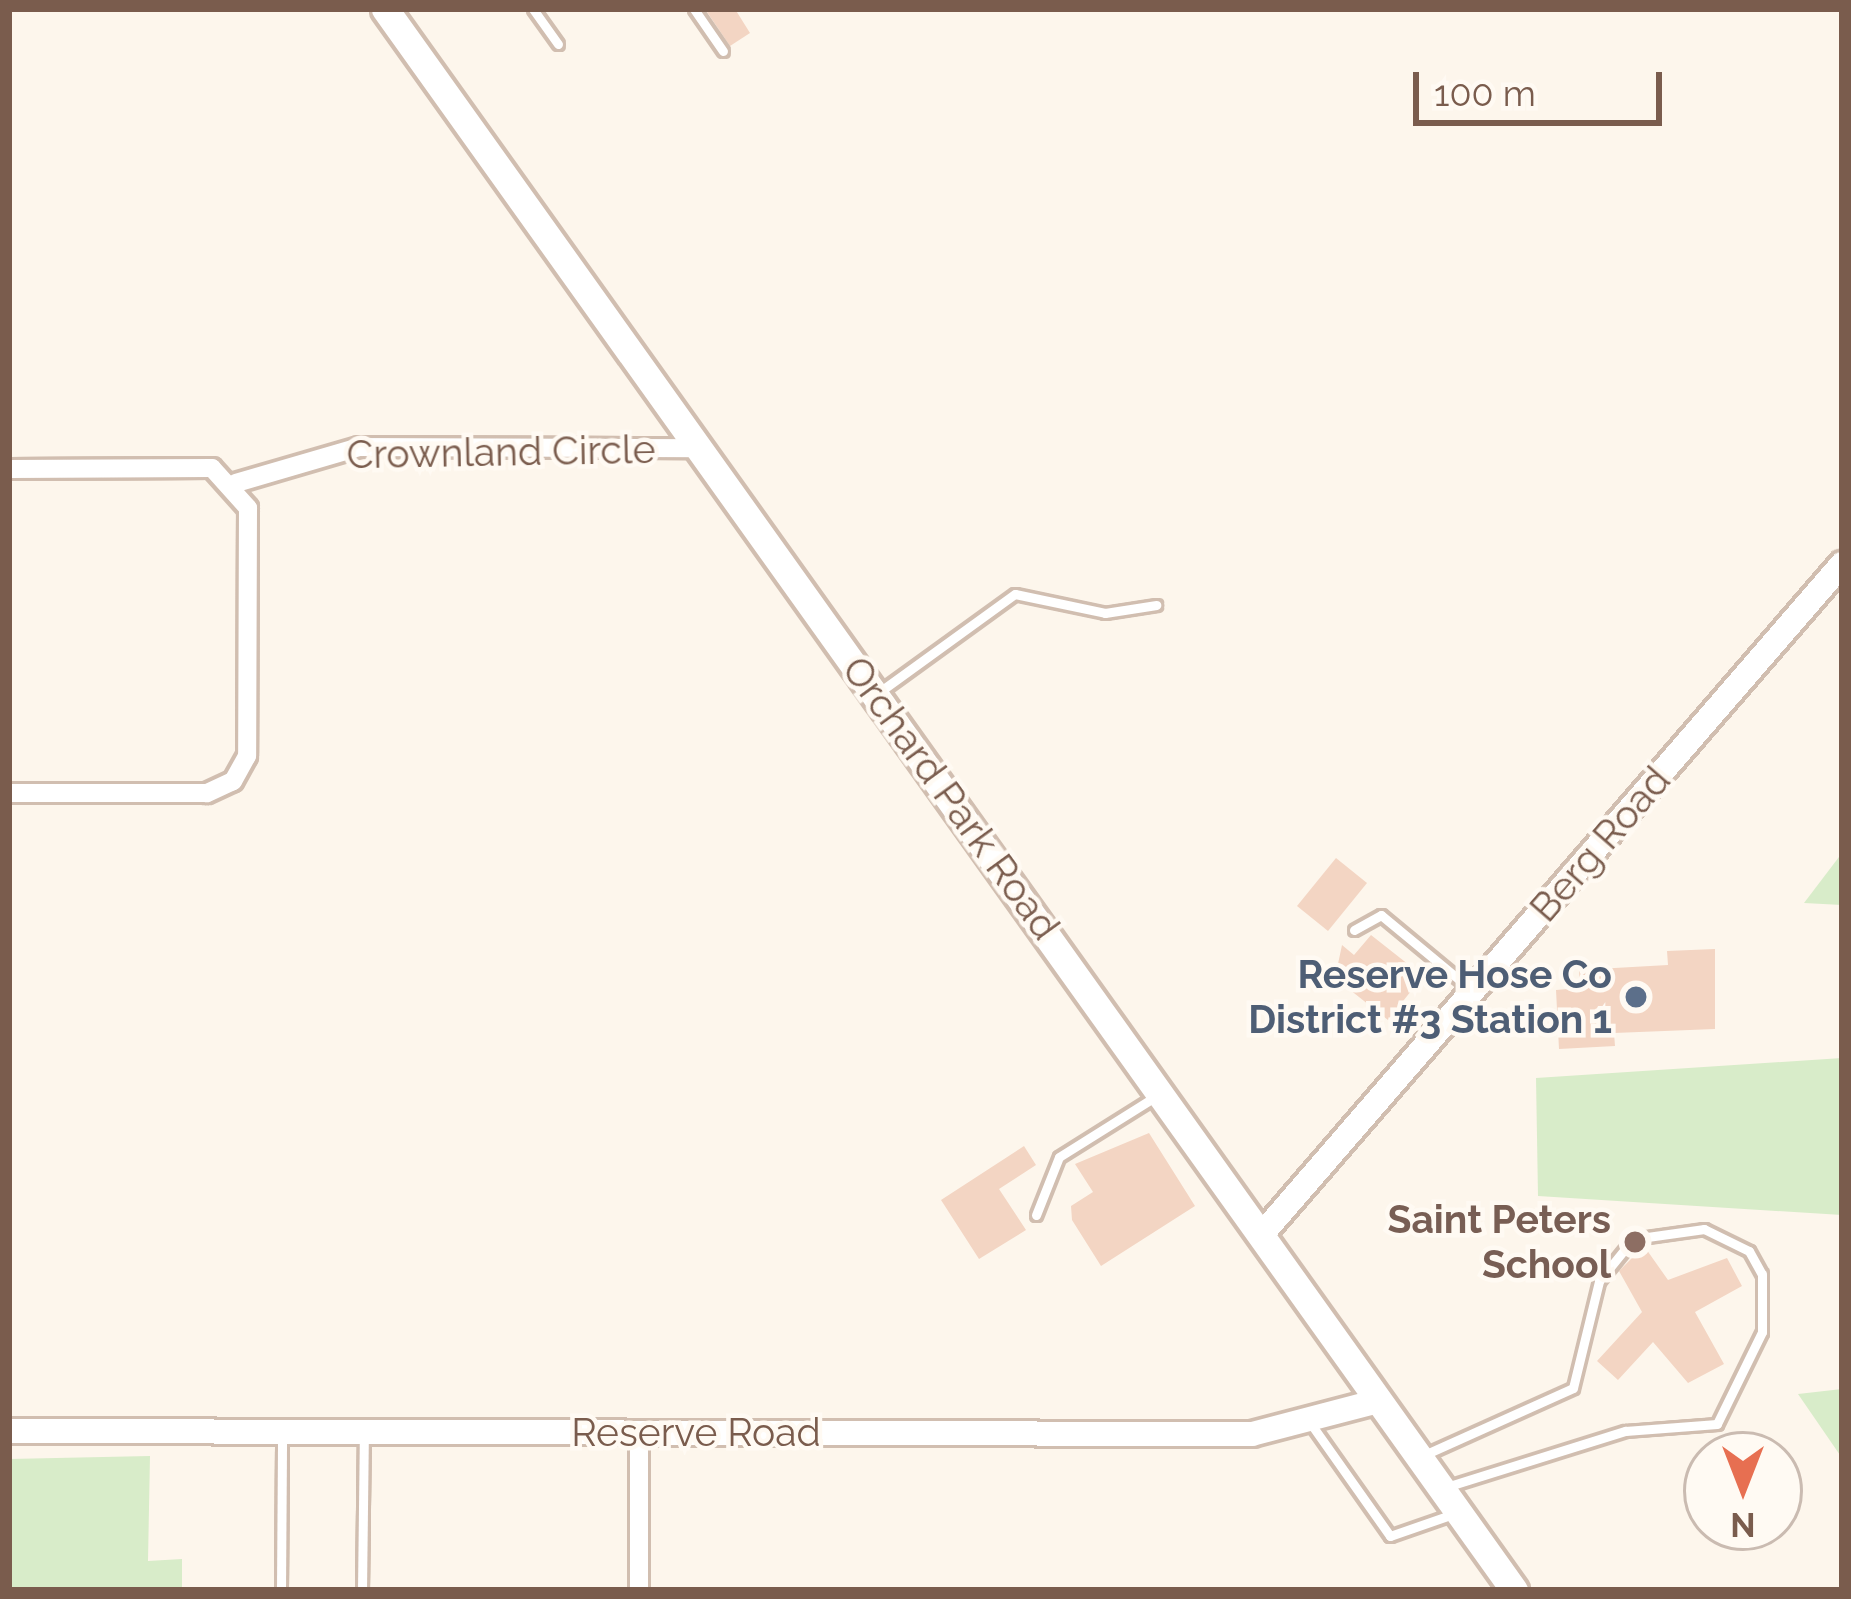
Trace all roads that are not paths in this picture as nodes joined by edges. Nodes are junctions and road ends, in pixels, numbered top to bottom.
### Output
1 (533, 9) edge
2 (694, 9) edge
3 (387, 10) edge
4 (558, 44) dead end
5 (723, 51) dead end
6 (698, 448) junction
7 (9, 470) edge
8 (236, 483) junction
9 (1842, 564) edge
10 (1156, 604) dead end
11 (877, 694) junction
12 (9, 793) edge
13 (1354, 930) dead end
14 (1473, 991) junction
15 (1162, 1093) junction
16 (1036, 1215) dead end
17 (1263, 1233) junction
18 (1379, 1401) junction
19 (1308, 1420) junction
20 (9, 1431) edge
21 (282, 1431) junction
22 (364, 1431) junction
23 (639, 1432) junction
24 (1419, 1457) junction
25 (1450, 1500) junction
26 (281, 1590) edge
27 (362, 1590) edge
28 (639, 1590) edge
29 (1514, 1590) edge

1 - 4 lane
2 - 5 lane
3 - 6 main road, Orchard Park Road
6 - 8 street, Crownland Circle
6 - 11 main road, Orchard Park Road
7 - 8 street
8 - 12 street
9 - 14 street, Berg Road
10 - 11 lane
11 - 15 main road, Orchard Park Road
13 - 14 lane
14 - 17 street, Berg Road
15 - 16 lane
15 - 17 main road, Orchard Park Road
17 - 18 main road, Orchard Park Road
18 - 19 street, Reserve Road
18 - 24 main road, Orchard Park Road
19 - 23 street, Reserve Road
19 - 25 lane
20 - 21 street, Reserve Road
21 - 22 street, Reserve Road
21 - 26 lane
22 - 23 street, Reserve Road
22 - 27 lane
23 - 28 street
24 - 25 main road, Orchard Park Road
24 - 25 lane
25 - 29 main road, Orchard Park Road

